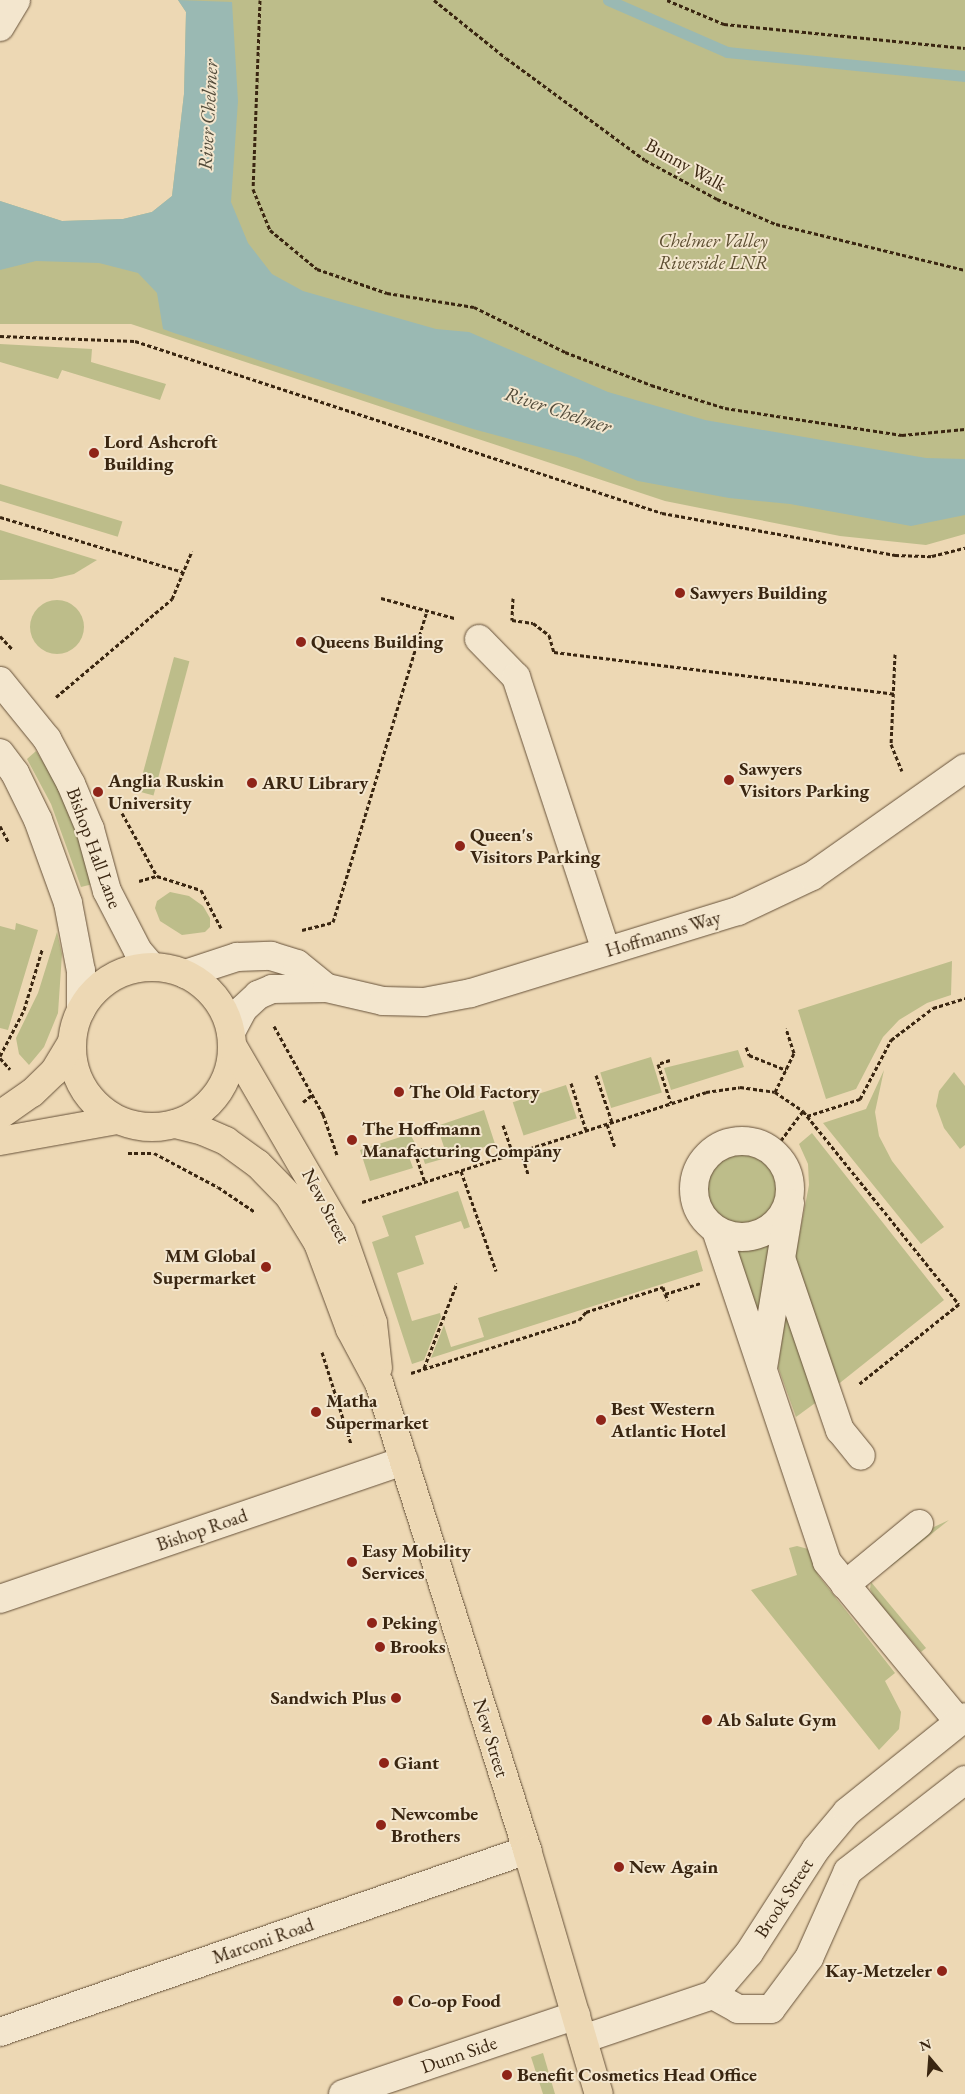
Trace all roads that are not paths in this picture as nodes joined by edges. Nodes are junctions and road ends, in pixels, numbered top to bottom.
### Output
1 (16, 0) edge
2 (0, 27) edge
3 (471, 630) road end
4 (0, 680) edge
5 (0, 753) edge
6 (965, 768) edge
7 (606, 951) junction
8 (152, 967) junction
9 (185, 974) junction
10 (327, 988) junction
11 (80, 1010) junction
12 (232, 1039) junction
13 (71, 1044) junction
14 (0, 1115) edge
15 (117, 1120) junction
16 (175, 1124) junction
17 (0, 1141) edge
18 (790, 1201) junction
19 (716, 1230) junction
20 (782, 1261) junction
21 (763, 1371) junction
22 (379, 1382) junction
23 (861, 1456) dead end
24 (404, 1462) junction
25 (919, 1524) dead end
26 (845, 1585) junction
27 (0, 1599) edge
28 (962, 1720) edge
29 (965, 1780) edge
30 (527, 1850) junction
31 (713, 1995) junction
32 (579, 2027) junction
33 (0, 2032) edge
34 (343, 2094) edge
35 (599, 2094) edge

1 - 2 street
3 - 7 street
4 - 8 street, Bishop Hall Lane
5 - 11 street
6 - 7 street, Hoffmanns Way
7 - 10 street, Hoffmanns Way
8 - 9 main road
8 - 11 main road
9 - 10 street, Hoffmanns Way
9 - 12 main road
10 - 12 street, Hoffmanns Way
11 - 13 main road
12 - 16 main road
12 - 22 main road, New Street
13 - 14 main road
13 - 15 main road
15 - 16 main road
15 - 17 main road
16 - 22 main road, New Street
18 - 19 street
18 - 19 street
18 - 20 street
19 - 21 street
20 - 21 street
20 - 23 street
21 - 26 street
22 - 24 main road, New Street
24 - 27 street, Bishop Road
24 - 30 main road, New Street
25 - 26 street
26 - 28 street
28 - 31 street, Brook Street
29 - 31 street
30 - 32 main road, New Street
30 - 33 street, Marconi Road
31 - 32 street
32 - 34 street, Dunn Side
32 - 35 main road, New Street

